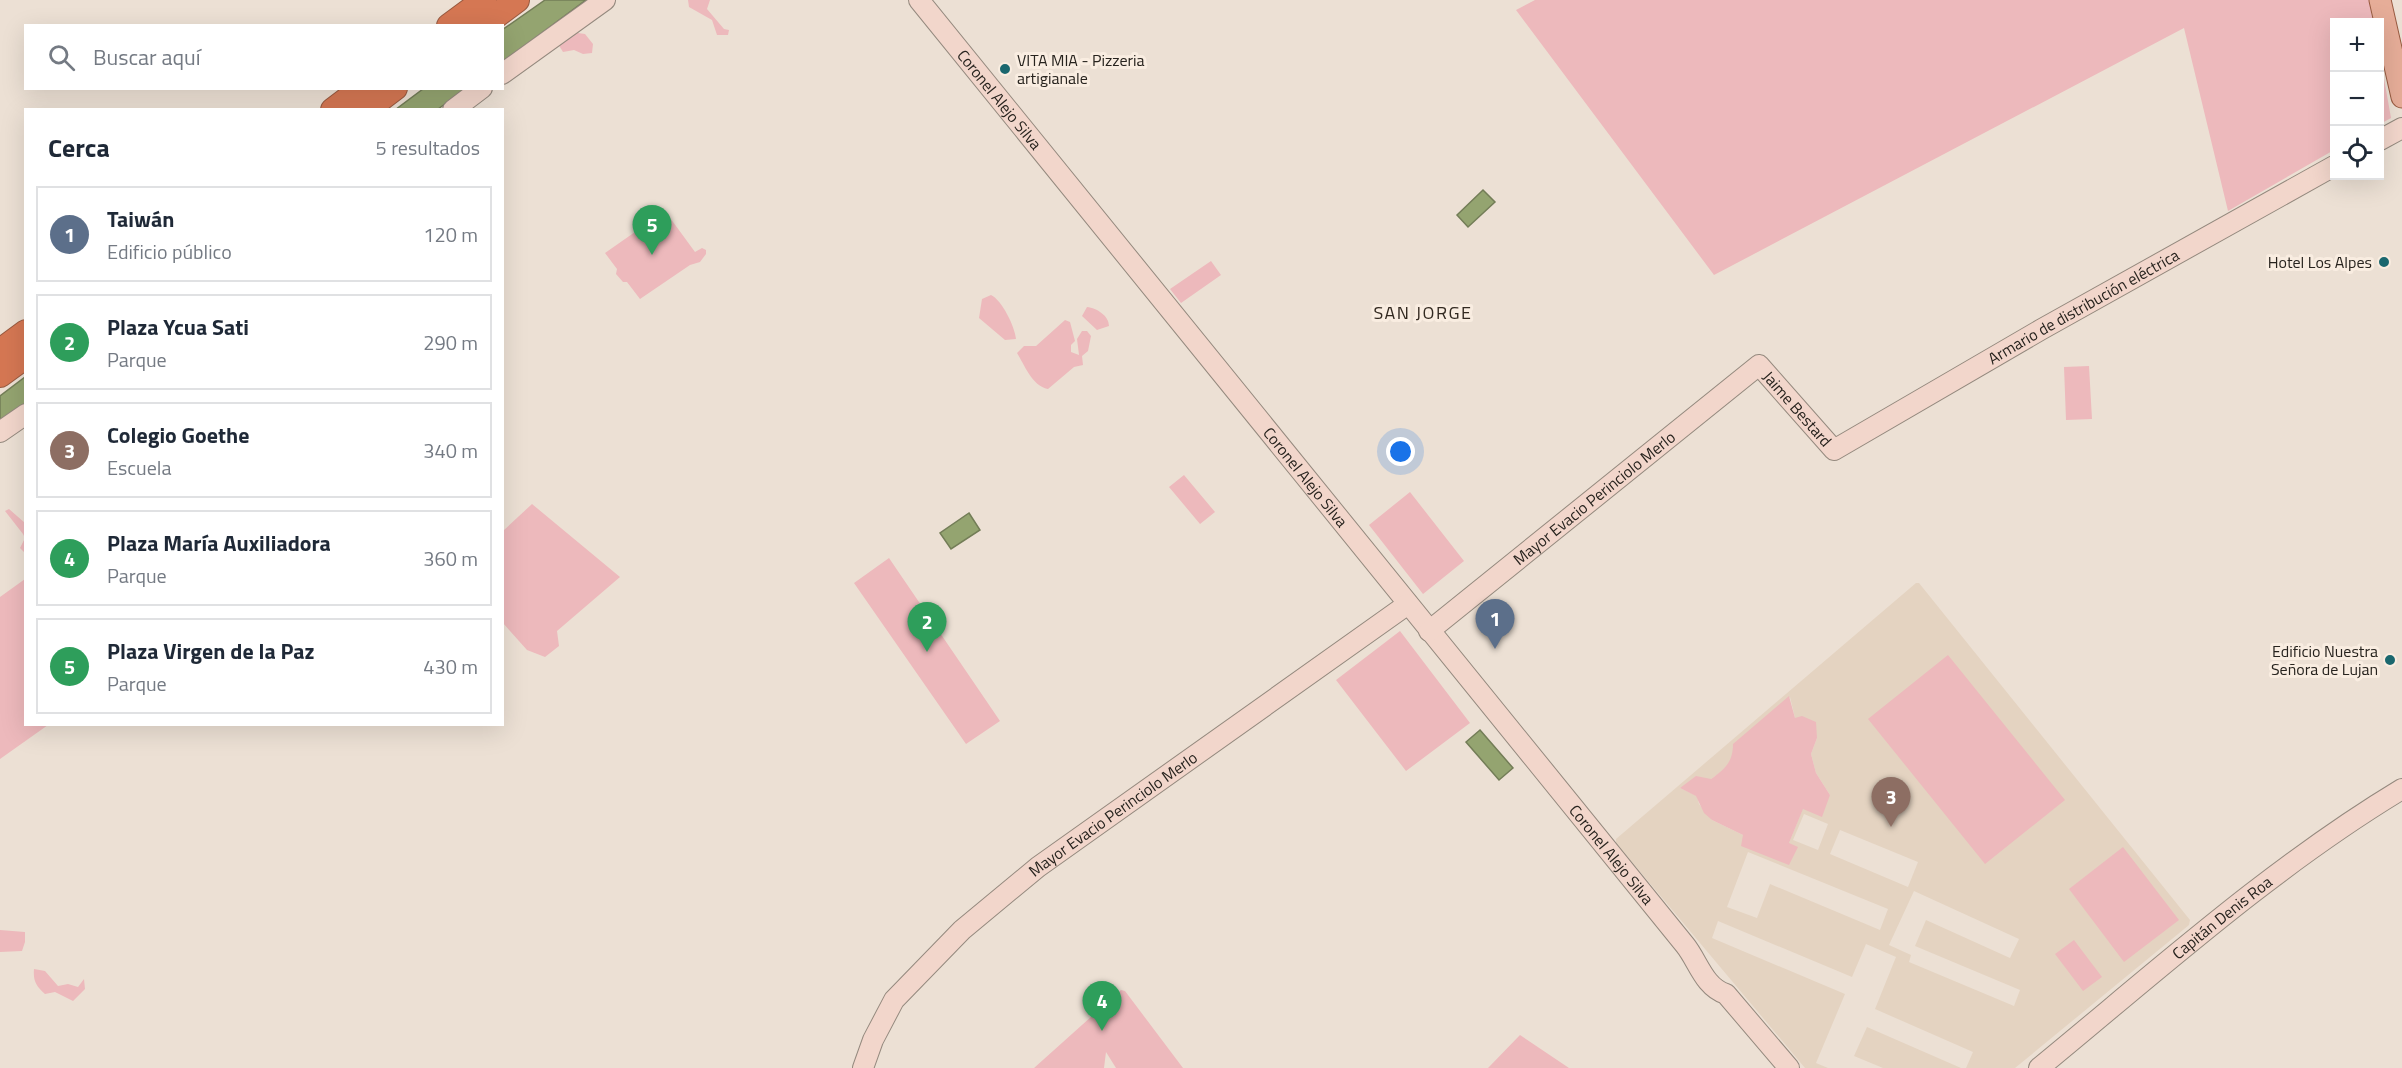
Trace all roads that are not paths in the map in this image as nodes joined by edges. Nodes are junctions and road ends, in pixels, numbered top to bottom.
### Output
1 (484, 0) edge
2 (517, 0) edge
3 (606, 0) edge
4 (919, 0) edge
5 (2380, 0) edge
6 (452, 24) edge
7 (485, 24) edge
8 (504, 73) edge
9 (359, 90) edge
10 (392, 90) edge
11 (479, 90) edge
12 (2402, 97) edge
13 (336, 108) edge
14 (369, 108) edge
15 (456, 108) edge
16 (2402, 128) edge
17 (2384, 137) edge
18 (2330, 168) edge
19 (24, 333) edge
20 (0, 351) edge
21 (24, 357) edge
22 (1760, 365) joint
23 (0, 375) edge
24 (24, 415) edge
25 (0, 432) edge
26 (1834, 450) joint
27 (1408, 604) junction
28 (1429, 631) junction
29 (2402, 789) edge
30 (2045, 1063) edge
31 (863, 1068) edge
32 (1789, 1068) edge

1 - 6 highway
2 - 7 highway
3 - 8 main road
4 - 27 main road, Coronel Alejo Silva
5 - 12 main road
9 - 13 highway
10 - 14 highway
11 - 15 main road
16 - 17 main road
18 - 26 main road, Armario de distribución eléctrica
19 - 20 highway
21 - 23 highway
22 - 26 main road, Jaime Bestard
22 - 28 main road, Mayor Evacio Perinciolo Merlo
24 - 25 main road
27 - 28 main road, Coronel Alejo Silva
27 - 31 main road, Mayor Evacio Perinciolo Merlo
28 - 32 main road, Coronel Alejo Silva
29 - 30 main road, Capitán Denis Roa

